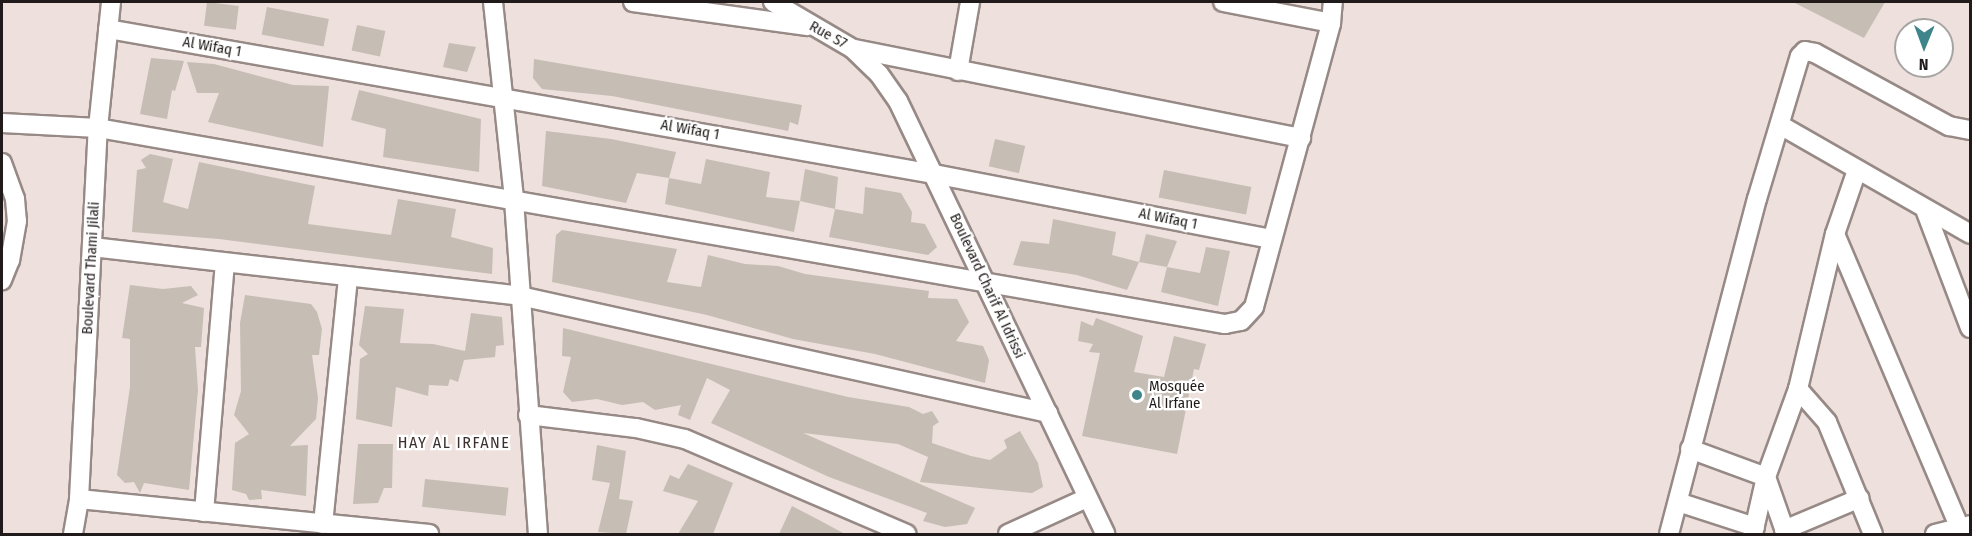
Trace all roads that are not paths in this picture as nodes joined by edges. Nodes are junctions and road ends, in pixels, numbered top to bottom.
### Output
1 (111, 2) edge
2 (493, 2) edge
3 (633, 2) edge
4 (773, 2) edge
5 (970, 2) edge
6 (1223, 2) edge
7 (1333, 2) edge
8 (1331, 23) junction
9 (813, 27) junction
10 (108, 29) junction
11 (853, 49) junction
12 (958, 71) junction
13 (504, 97) junction
14 (2, 123) edge
15 (1780, 126) junction
16 (98, 128) junction
17 (1971, 130) edge
18 (1301, 138) junction
19 (2, 164) edge
20 (1857, 170) junction
21 (934, 174) junction
22 (514, 200) junction
23 (1926, 212) junction
24 (1835, 234) junction
25 (1971, 234) edge
26 (1271, 239) junction
27 (92, 247) junction
28 (225, 264) junction
29 (348, 277) junction
30 (2, 280) edge
31 (984, 282) junction
32 (520, 296) junction
33 (1971, 328) edge
34 (1798, 389) junction
35 (1048, 413) junction
36 (528, 415) junction
37 (1690, 448) junction
38 (1766, 477) junction
39 (1087, 498) junction
40 (1860, 498) junction
41 (79, 499) junction
42 (1678, 502) junction
43 (204, 512) junction
44 (323, 524) junction
45 (1965, 526) edge
46 (1754, 531) edge
47 (379, 532) edge
48 (1785, 532) edge
49 (73, 534) edge
50 (429, 534) edge
51 (538, 534) edge
52 (907, 534) edge
53 (1008, 534) edge
54 (1105, 534) edge
55 (1669, 534) edge
56 (1873, 534) edge
57 (1935, 534) edge

1 - 10 street, Boulevard Thami Jilali
2 - 13 street
3 - 9 street
4 - 9 street, Rue S7
5 - 12 street
6 - 8 street
7 - 8 street
8 - 18 street
9 - 11 street, Rue S7
10 - 13 street, Al Wifaq 1
10 - 16 street, Boulevard Thami Jilali
11 - 12 street
11 - 21 street, Boulevard Charif Al Idrissi
12 - 18 street
13 - 21 street, Al Wifaq 1
13 - 22 street
14 - 16 street
15 - 17 street
15 - 20 street
15 - 37 street
16 - 22 street
16 - 27 street, Boulevard Thami Jilali
18 - 26 street
19 - 30 street
20 - 23 street
20 - 24 street
21 - 26 street, Al Wifaq 1
21 - 31 street, Boulevard Charif Al Idrissi
22 - 31 street
22 - 32 street
23 - 25 street
23 - 33 street
24 - 34 street
24 - 45 street
26 - 31 street
27 - 28 street
27 - 41 street, Boulevard Thami Jilali
28 - 29 street
28 - 43 street
29 - 32 street
29 - 44 street
31 - 35 street, Boulevard Charif Al Idrissi
32 - 35 street
32 - 36 street
34 - 38 street
34 - 40 street
35 - 39 street, Boulevard Charif Al Idrissi
36 - 51 street
36 - 52 street
37 - 38 street
37 - 42 street
38 - 46 street
38 - 48 street
39 - 53 street
39 - 54 street, Boulevard Charif Al Idrissi
40 - 48 street
40 - 56 street
41 - 43 street
41 - 49 street, Boulevard Thami Jilali
42 - 46 street
42 - 55 street
43 - 44 street
44 - 47 street
45 - 57 street
47 - 50 street

